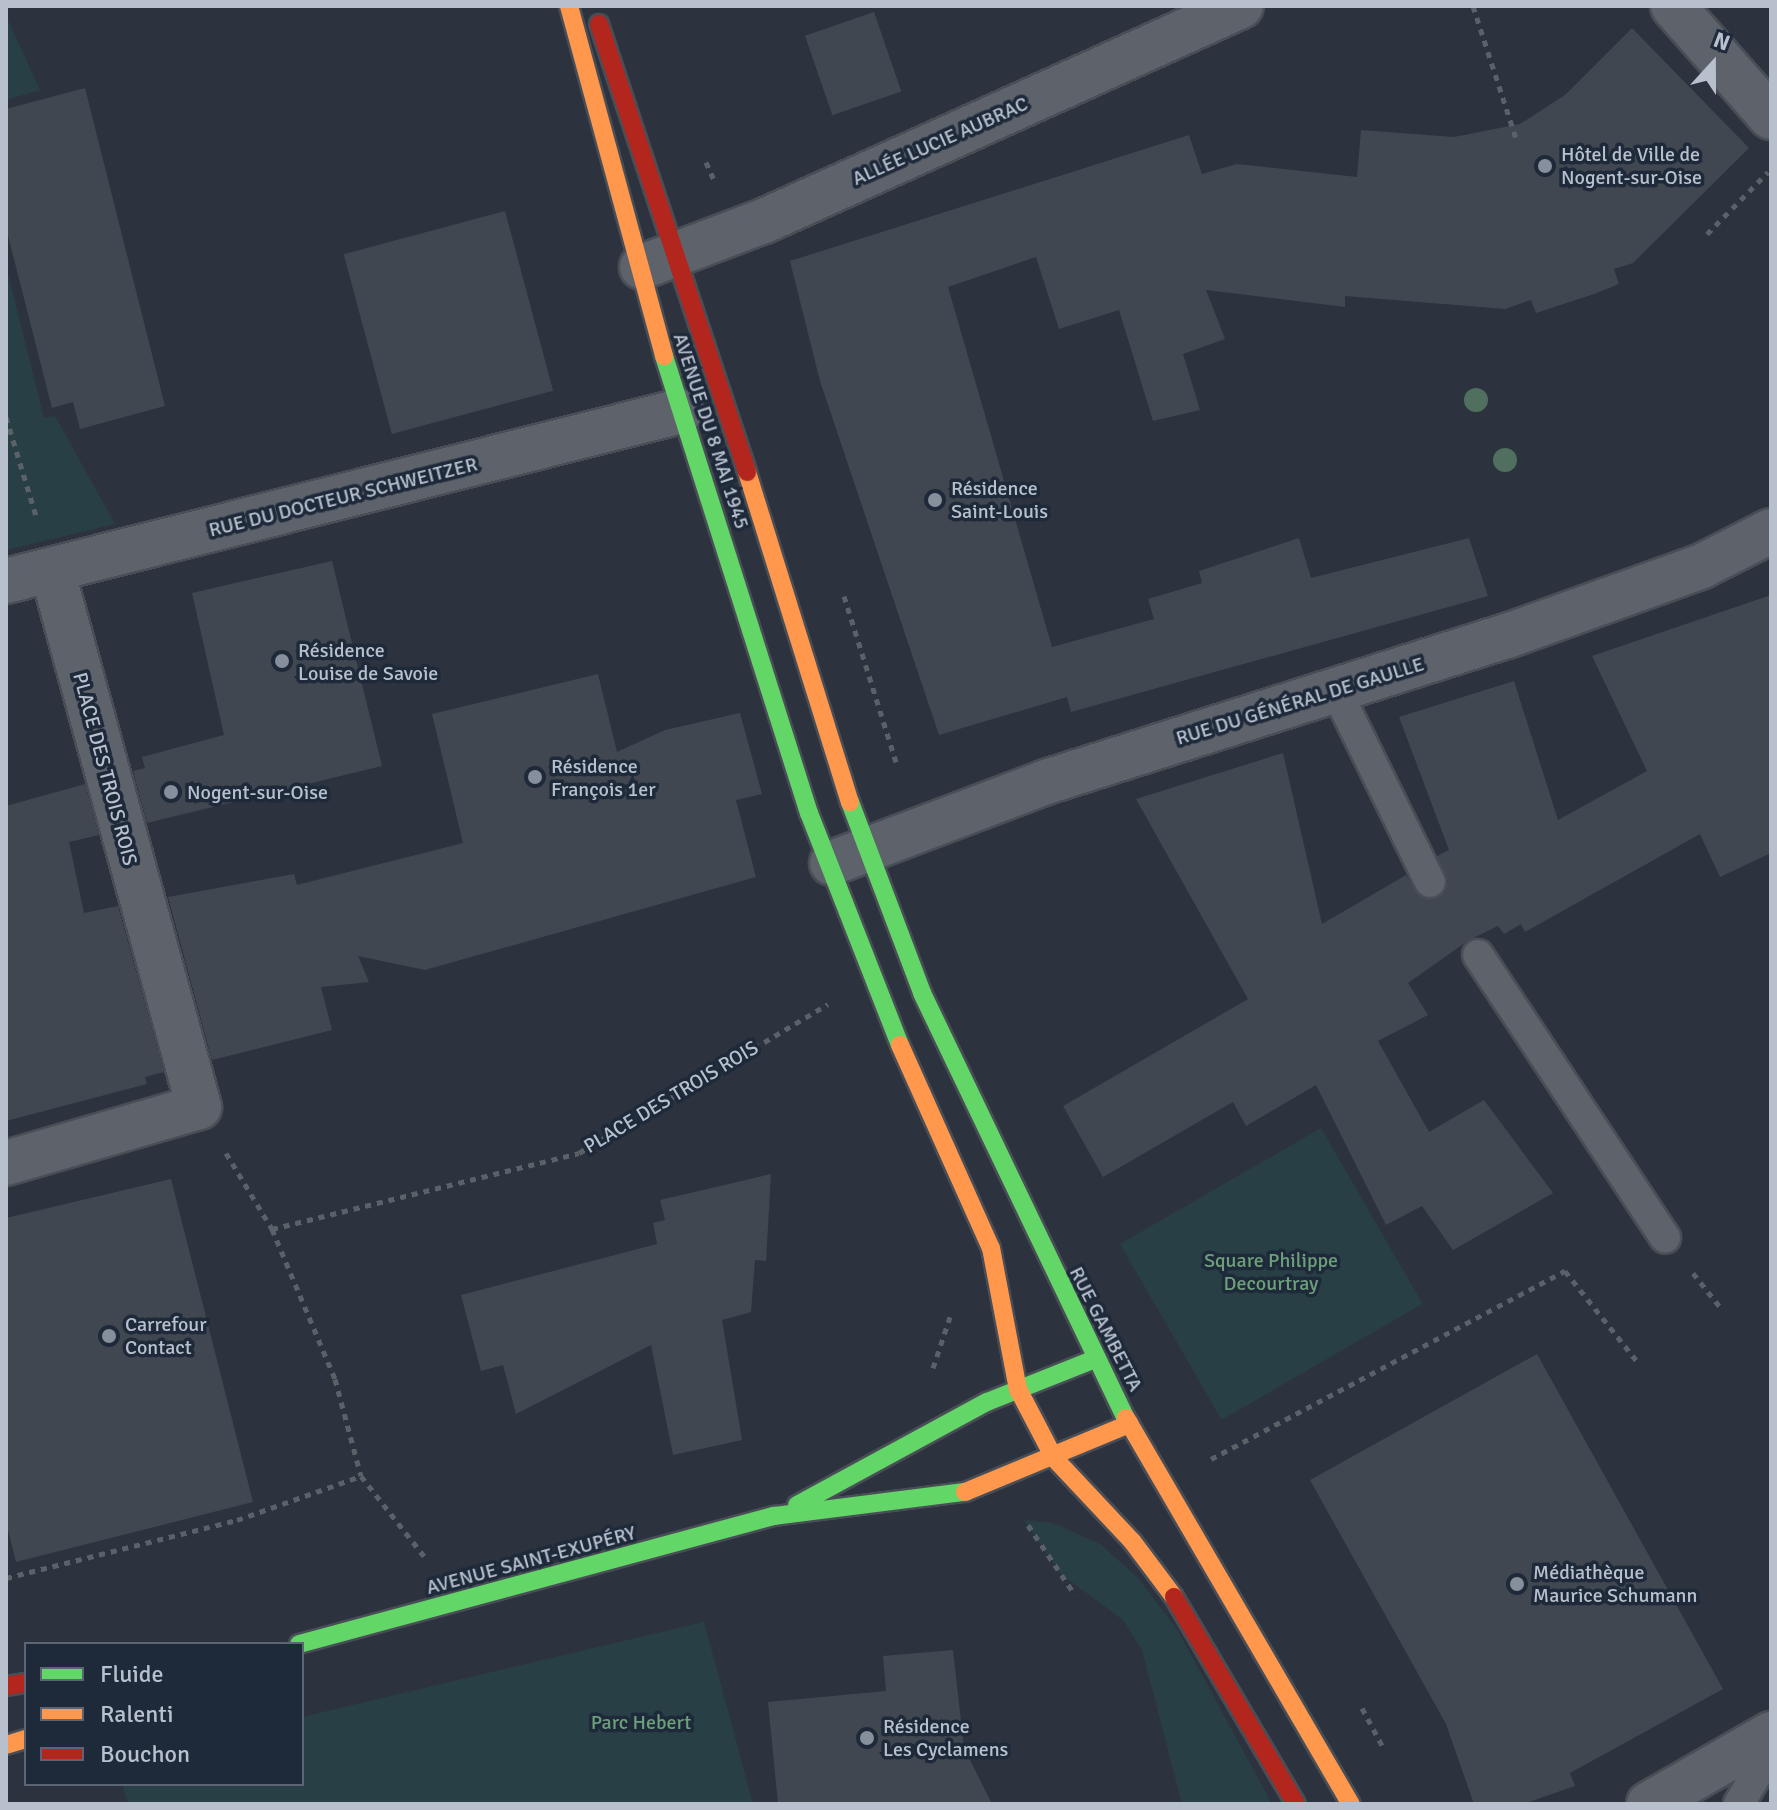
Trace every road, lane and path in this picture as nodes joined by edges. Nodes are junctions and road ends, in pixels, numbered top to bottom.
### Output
1 (569, 6) edge
2 (594, 6) edge
3 (1241, 6) edge
4 (1473, 6) edge
5 (1673, 6) edge
6 (1771, 117) edge
7 (1516, 138) dead end
8 (1771, 168) edge
9 (1707, 234) dead end
10 (656, 262) junction
11 (681, 411) junction
12 (6, 417) edge
13 (1771, 531) edge
14 (52, 570) junction
15 (6, 581) edge
16 (1335, 688) junction
17 (846, 858) junction
18 (1430, 882) dead end
19 (1478, 955) dead end
20 (873, 981) junction
21 (199, 1107) junction
22 (6, 1163) edge
23 (272, 1229) junction
24 (1665, 1238) dead end
25 (1005, 1308) junction
26 (1095, 1359) junction
27 (1636, 1360) dead end
28 (1018, 1389) junction
29 (951, 1421) junction
30 (1129, 1424) junction
31 (1054, 1458) junction
32 (1200, 1465) dead end
33 (361, 1476) junction
34 (998, 1481) junction
35 (774, 1516) junction
36 (6, 1578) edge
37 (1075, 1595) dead end
38 (448, 1605) junction
39 (304, 1643) edge
40 (1765, 1737) edge
41 (1296, 1804) edge
42 (1351, 1804) edge
43 (1649, 1804) edge
44 (1739, 1804) edge

1 - 10 main road, AVENUE DU 8 MAI 1945
2 - 10 main road, AVENUE DU 8 MAI 1945
3 - 10 street, ALLÉE LUCIE AUBRAC
4 - 7 path
5 - 6 street
8 - 9 path
10 - 11 main road, AVENUE DU 8 MAI 1945
10 - 17 main road, AVENUE DU 8 MAI 1945
11 - 14 street, RUE DU DOCTEUR SCHWEITZER
11 - 17 main road, AVENUE DU 8 MAI 1945
12 - 14 path
13 - 16 street, RUE DU GÉNÉRAL DE GAULLE
14 - 15 street, RUE DU DOCTEUR SCHWEITZER
14 - 21 street, PLACE DES TROIS ROIS
16 - 17 street, RUE DU GÉNÉRAL DE GAULLE
16 - 18 lane
17 - 20 main road
17 - 26 main road, RUE GAMBETTA
19 - 24 lane
20 - 23 path, PLACE DES TROIS ROIS
20 - 25 main road
21 - 22 street
21 - 23 path
23 - 33 path
25 - 28 main road
25 - 29 path
26 - 28 main road, AVENUE SAINT-EXUPÉRY
26 - 30 main road, RUE GAMBETTA
27 - 32 path
28 - 29 main road, AVENUE SAINT-EXUPÉRY
28 - 31 main road
29 - 35 main road, AVENUE SAINT-EXUPÉRY
30 - 31 main road, AVENUE SAINT-EXUPÉRY
30 - 42 main road, RUE GAMBETTA
31 - 34 main road, AVENUE SAINT-EXUPÉRY
31 - 41 main road
33 - 36 path
33 - 38 path
34 - 35 main road, AVENUE SAINT-EXUPÉRY
34 - 37 path
35 - 38 main road, AVENUE SAINT-EXUPÉRY
38 - 39 main road, AVENUE SAINT-EXUPÉRY
40 - 43 street
40 - 44 lane

